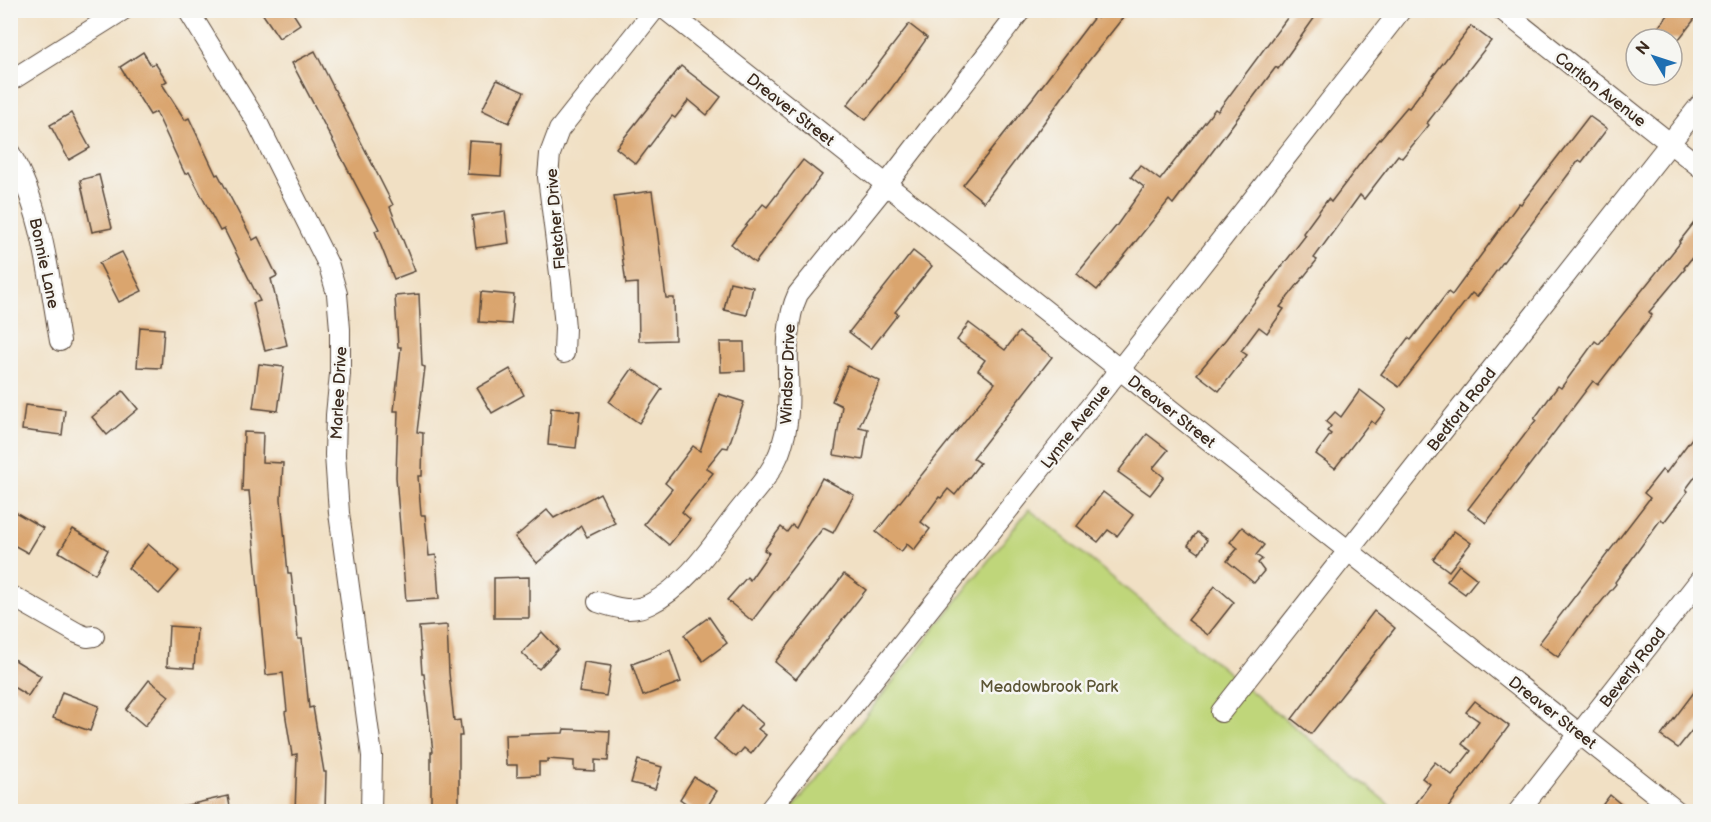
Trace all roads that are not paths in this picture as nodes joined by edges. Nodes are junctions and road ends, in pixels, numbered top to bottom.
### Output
1 (123, 10) edge
2 (188, 10) edge
3 (654, 10) edge
4 (666, 10) edge
5 (1021, 10) edge
6 (1401, 10) edge
7 (1502, 10) edge
8 (10, 81) edge
9 (1701, 105) edge
10 (1670, 143) junction
11 (10, 153) edge
12 (1701, 168) edge
13 (886, 185) junction
14 (60, 341) dead end
15 (564, 353) dead end
16 (1120, 369) junction
17 (1349, 551) junction
18 (1701, 580) edge
19 (10, 595) edge
20 (598, 602) dead end
21 (94, 636) dead end
22 (1221, 712) dead end
23 (1580, 734) junction
24 (371, 812) edge
25 (768, 812) edge
26 (1518, 812) edge
27 (1678, 812) edge

1 - 8 street
2 - 24 street, Marlee Drive
3 - 15 street, Fletcher Drive
4 - 13 street, Dreaver Street
5 - 13 street, Windsor Drive
6 - 16 street, Lynne Avenue
7 - 10 street, Carlton Avenue
9 - 10 street, Bedford Road
10 - 12 street, Carlton Avenue
10 - 17 street, Bedford Road
11 - 14 street, Bonnie Lane
13 - 16 street, Dreaver Street
13 - 20 street, Windsor Drive
16 - 17 street, Dreaver Street
16 - 25 street, Lynne Avenue
17 - 22 street, Bedford Road
17 - 23 street, Dreaver Street
18 - 23 street, Beverly Road
19 - 21 street
23 - 26 street, Beverly Road
23 - 27 street, Dreaver Street

